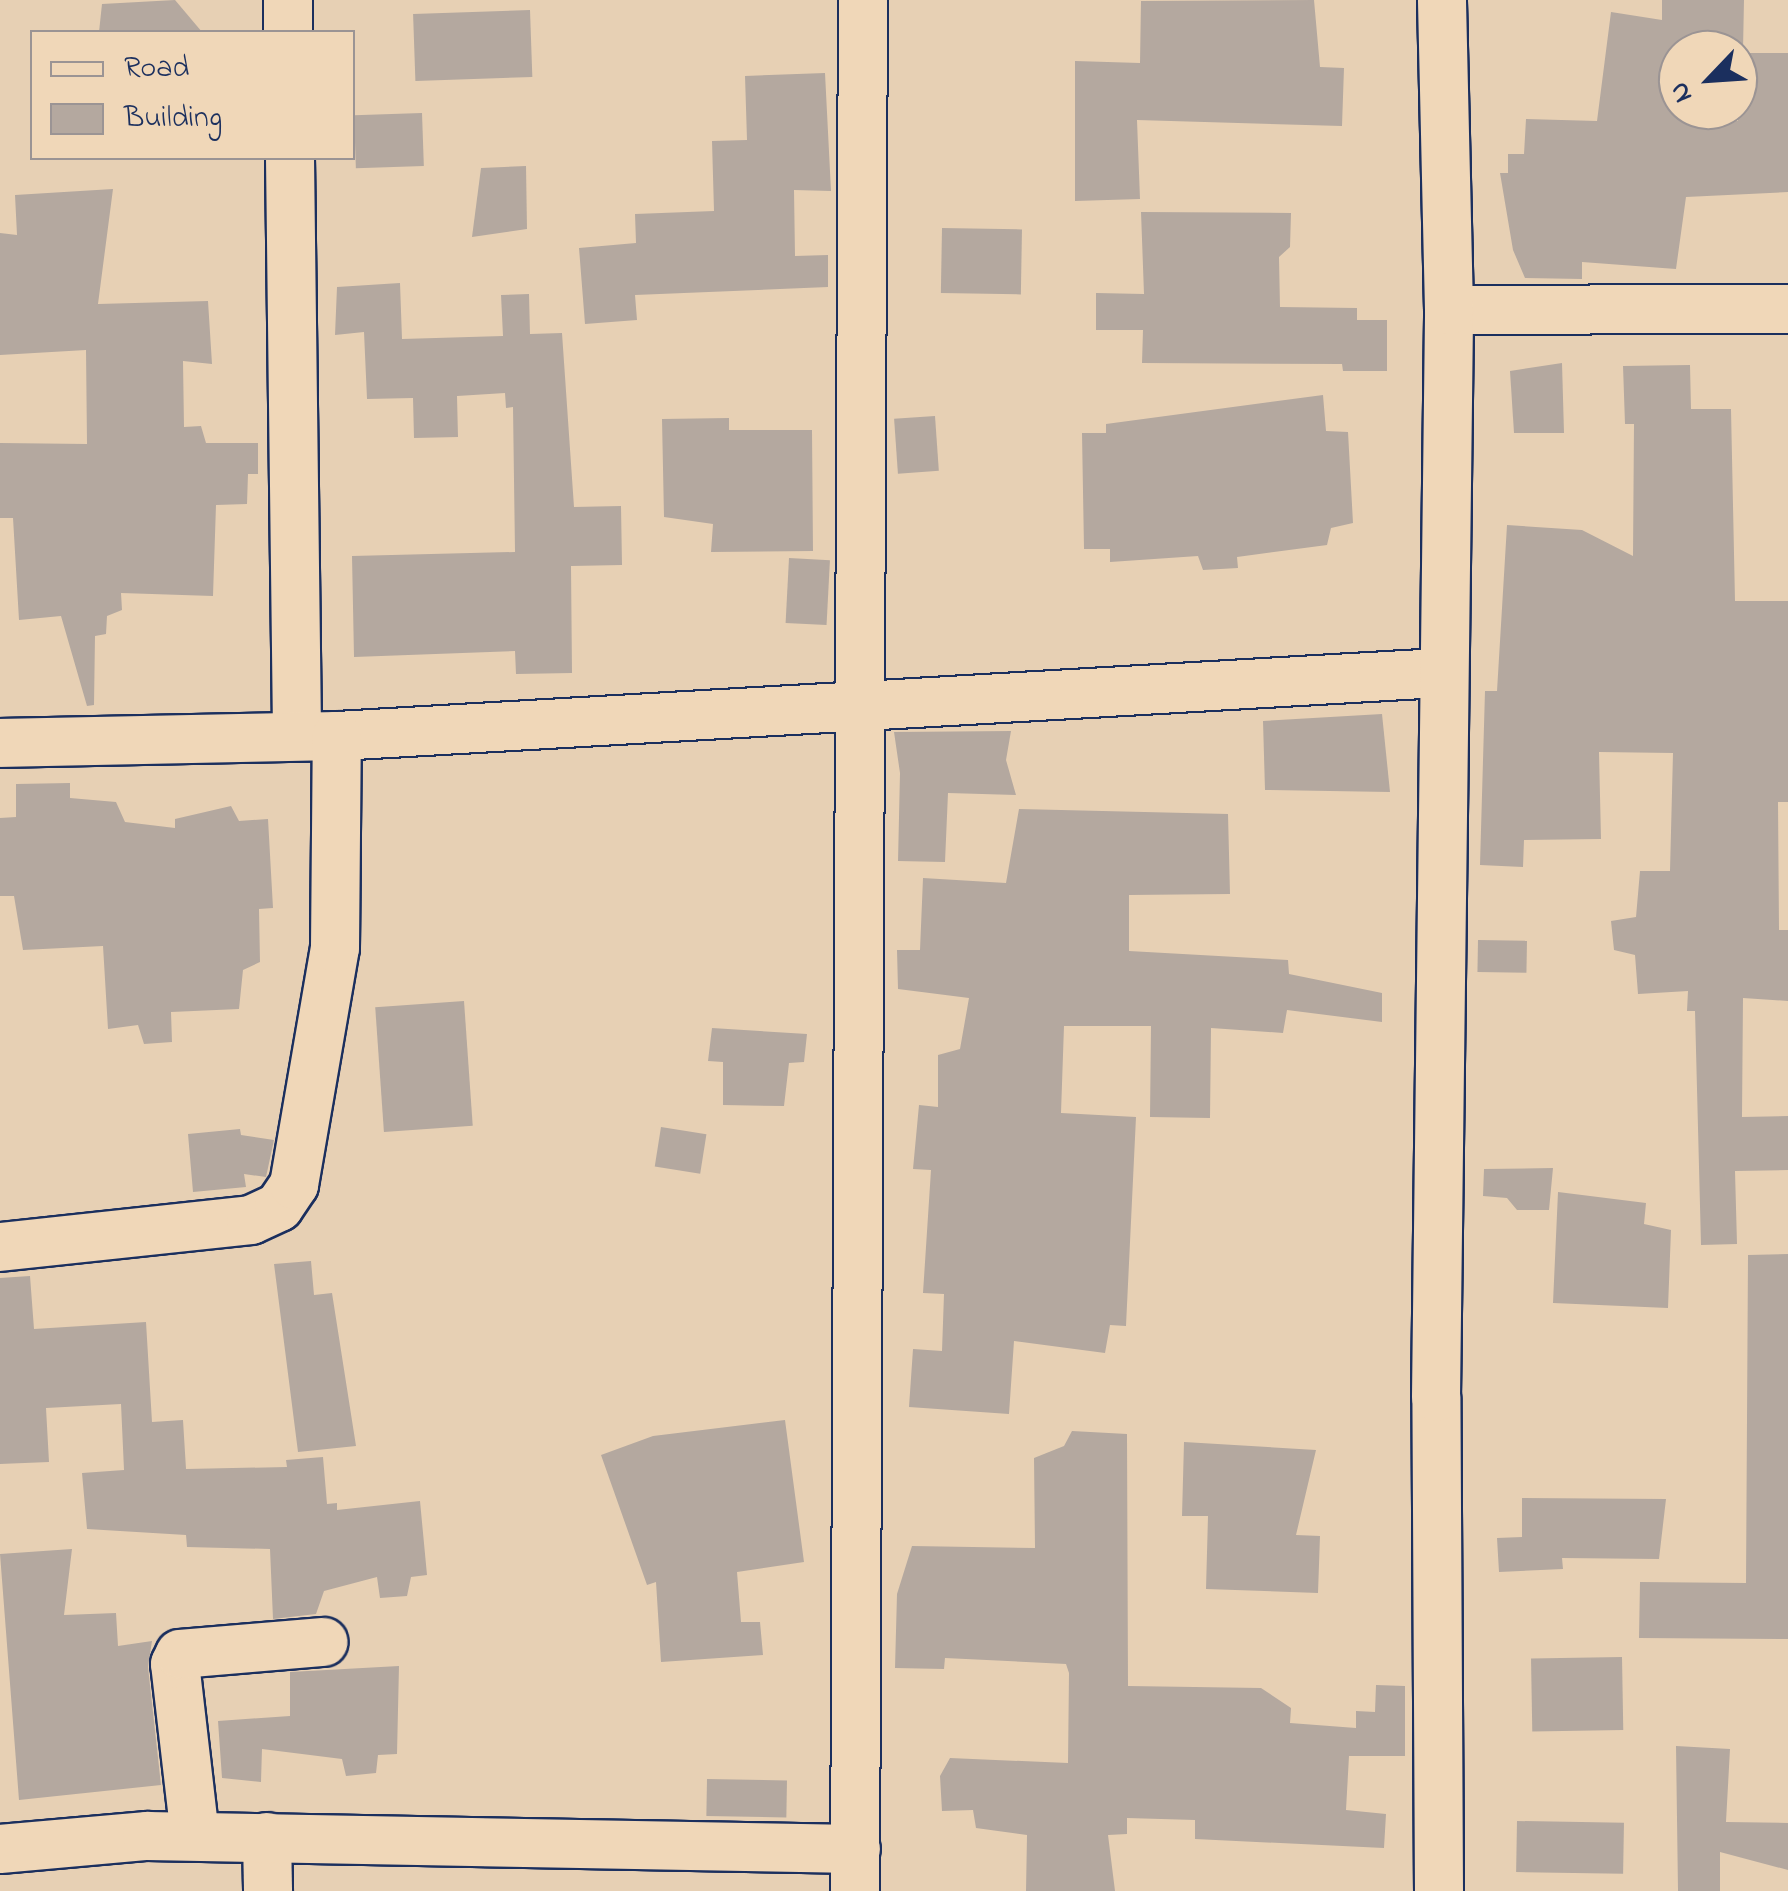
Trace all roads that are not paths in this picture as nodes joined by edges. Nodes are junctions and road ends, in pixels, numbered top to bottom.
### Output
1 (288, 0) edge
2 (863, 0) edge
3 (1442, 0) edge
4 (288, 30) edge
5 (290, 160) edge
6 (1788, 309) edge
7 (1449, 310) junction
8 (1442, 673) junction
9 (860, 704) junction
10 (317, 735) junction
11 (0, 743) edge
12 (0, 1247) edge
13 (324, 1642) dead end
14 (194, 1836) junction
15 (268, 1836) junction
16 (0, 1849) edge
17 (856, 1870) edge
18 (268, 1891) edge
19 (1439, 1891) edge

1 - 4 street
2 - 9 street
3 - 7 street
5 - 10 street
6 - 7 street
7 - 8 street
8 - 9 street
8 - 19 street
9 - 10 street
9 - 17 street
10 - 11 street
10 - 12 street
13 - 14 street
14 - 15 street
14 - 16 street
15 - 17 street
15 - 18 street

